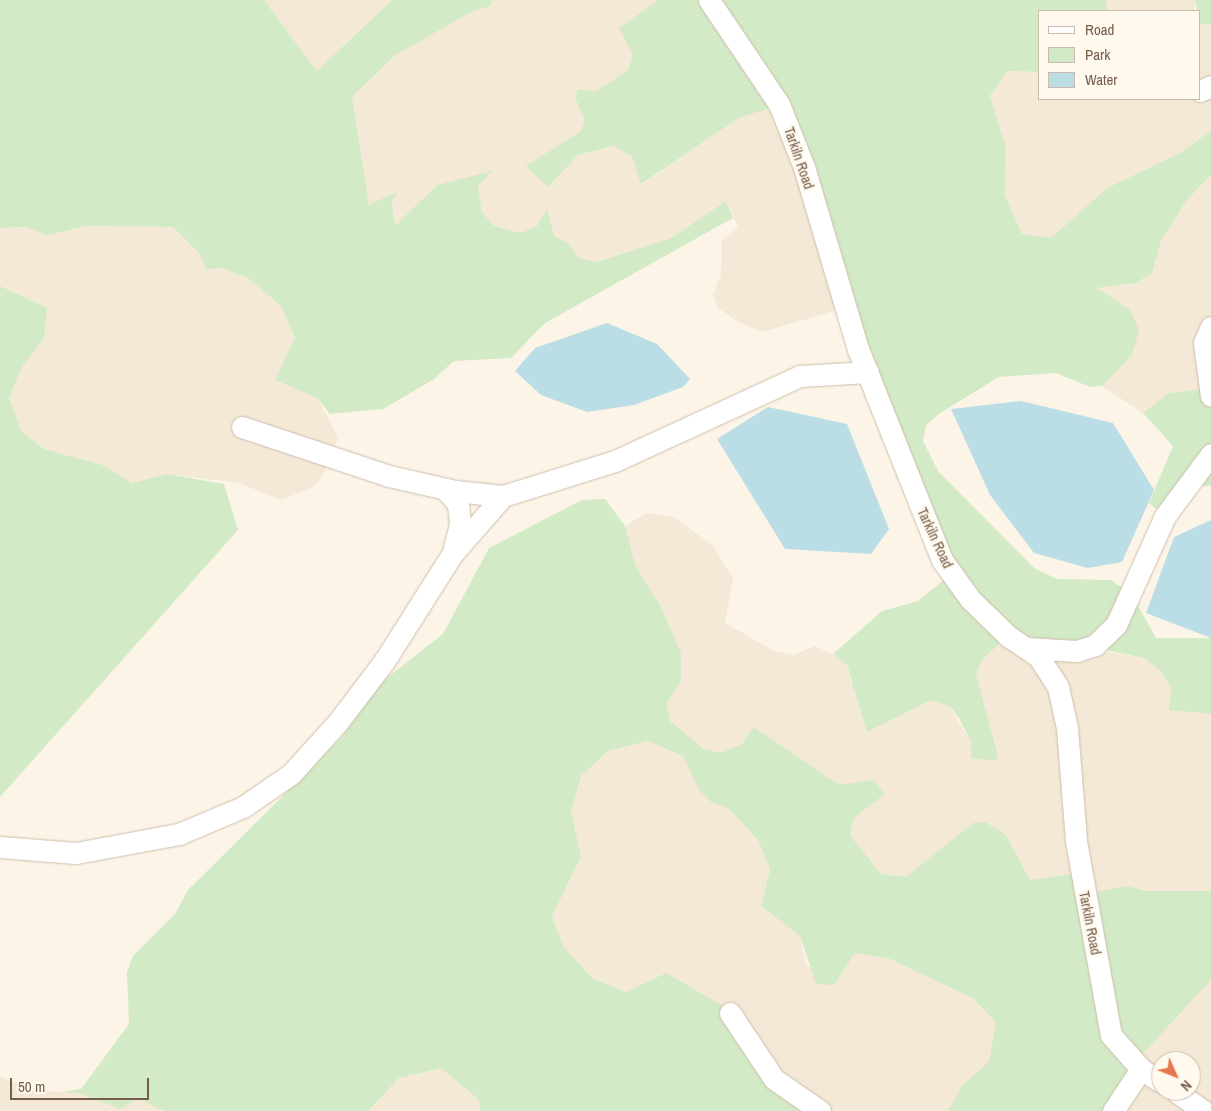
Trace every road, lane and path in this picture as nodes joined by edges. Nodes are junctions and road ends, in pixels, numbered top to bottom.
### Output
1 (709, 0) edge
2 (1211, 327) edge
3 (868, 372) junction
4 (1211, 396) edge
5 (242, 427) dead end
6 (1211, 454) edge
7 (445, 489) junction
8 (502, 496) junction
9 (453, 553) junction
10 (1027, 648) junction
11 (0, 848) edge
12 (730, 1013) dead end
13 (1141, 1068) junction
14 (1151, 1075) edge
15 (1190, 1101) edge
16 (820, 1111) edge
17 (1112, 1111) edge
18 (1204, 1111) edge

1 - 3 street, Tarkiln Road
2 - 4 street
3 - 8 street
3 - 10 street, Tarkiln Road
5 - 7 street
6 - 10 street
7 - 8 street
7 - 9 street
8 - 9 street
9 - 11 street
10 - 13 street, Tarkiln Road
12 - 16 street
13 - 14 street, Tarkiln Road
13 - 17 street
15 - 18 street

